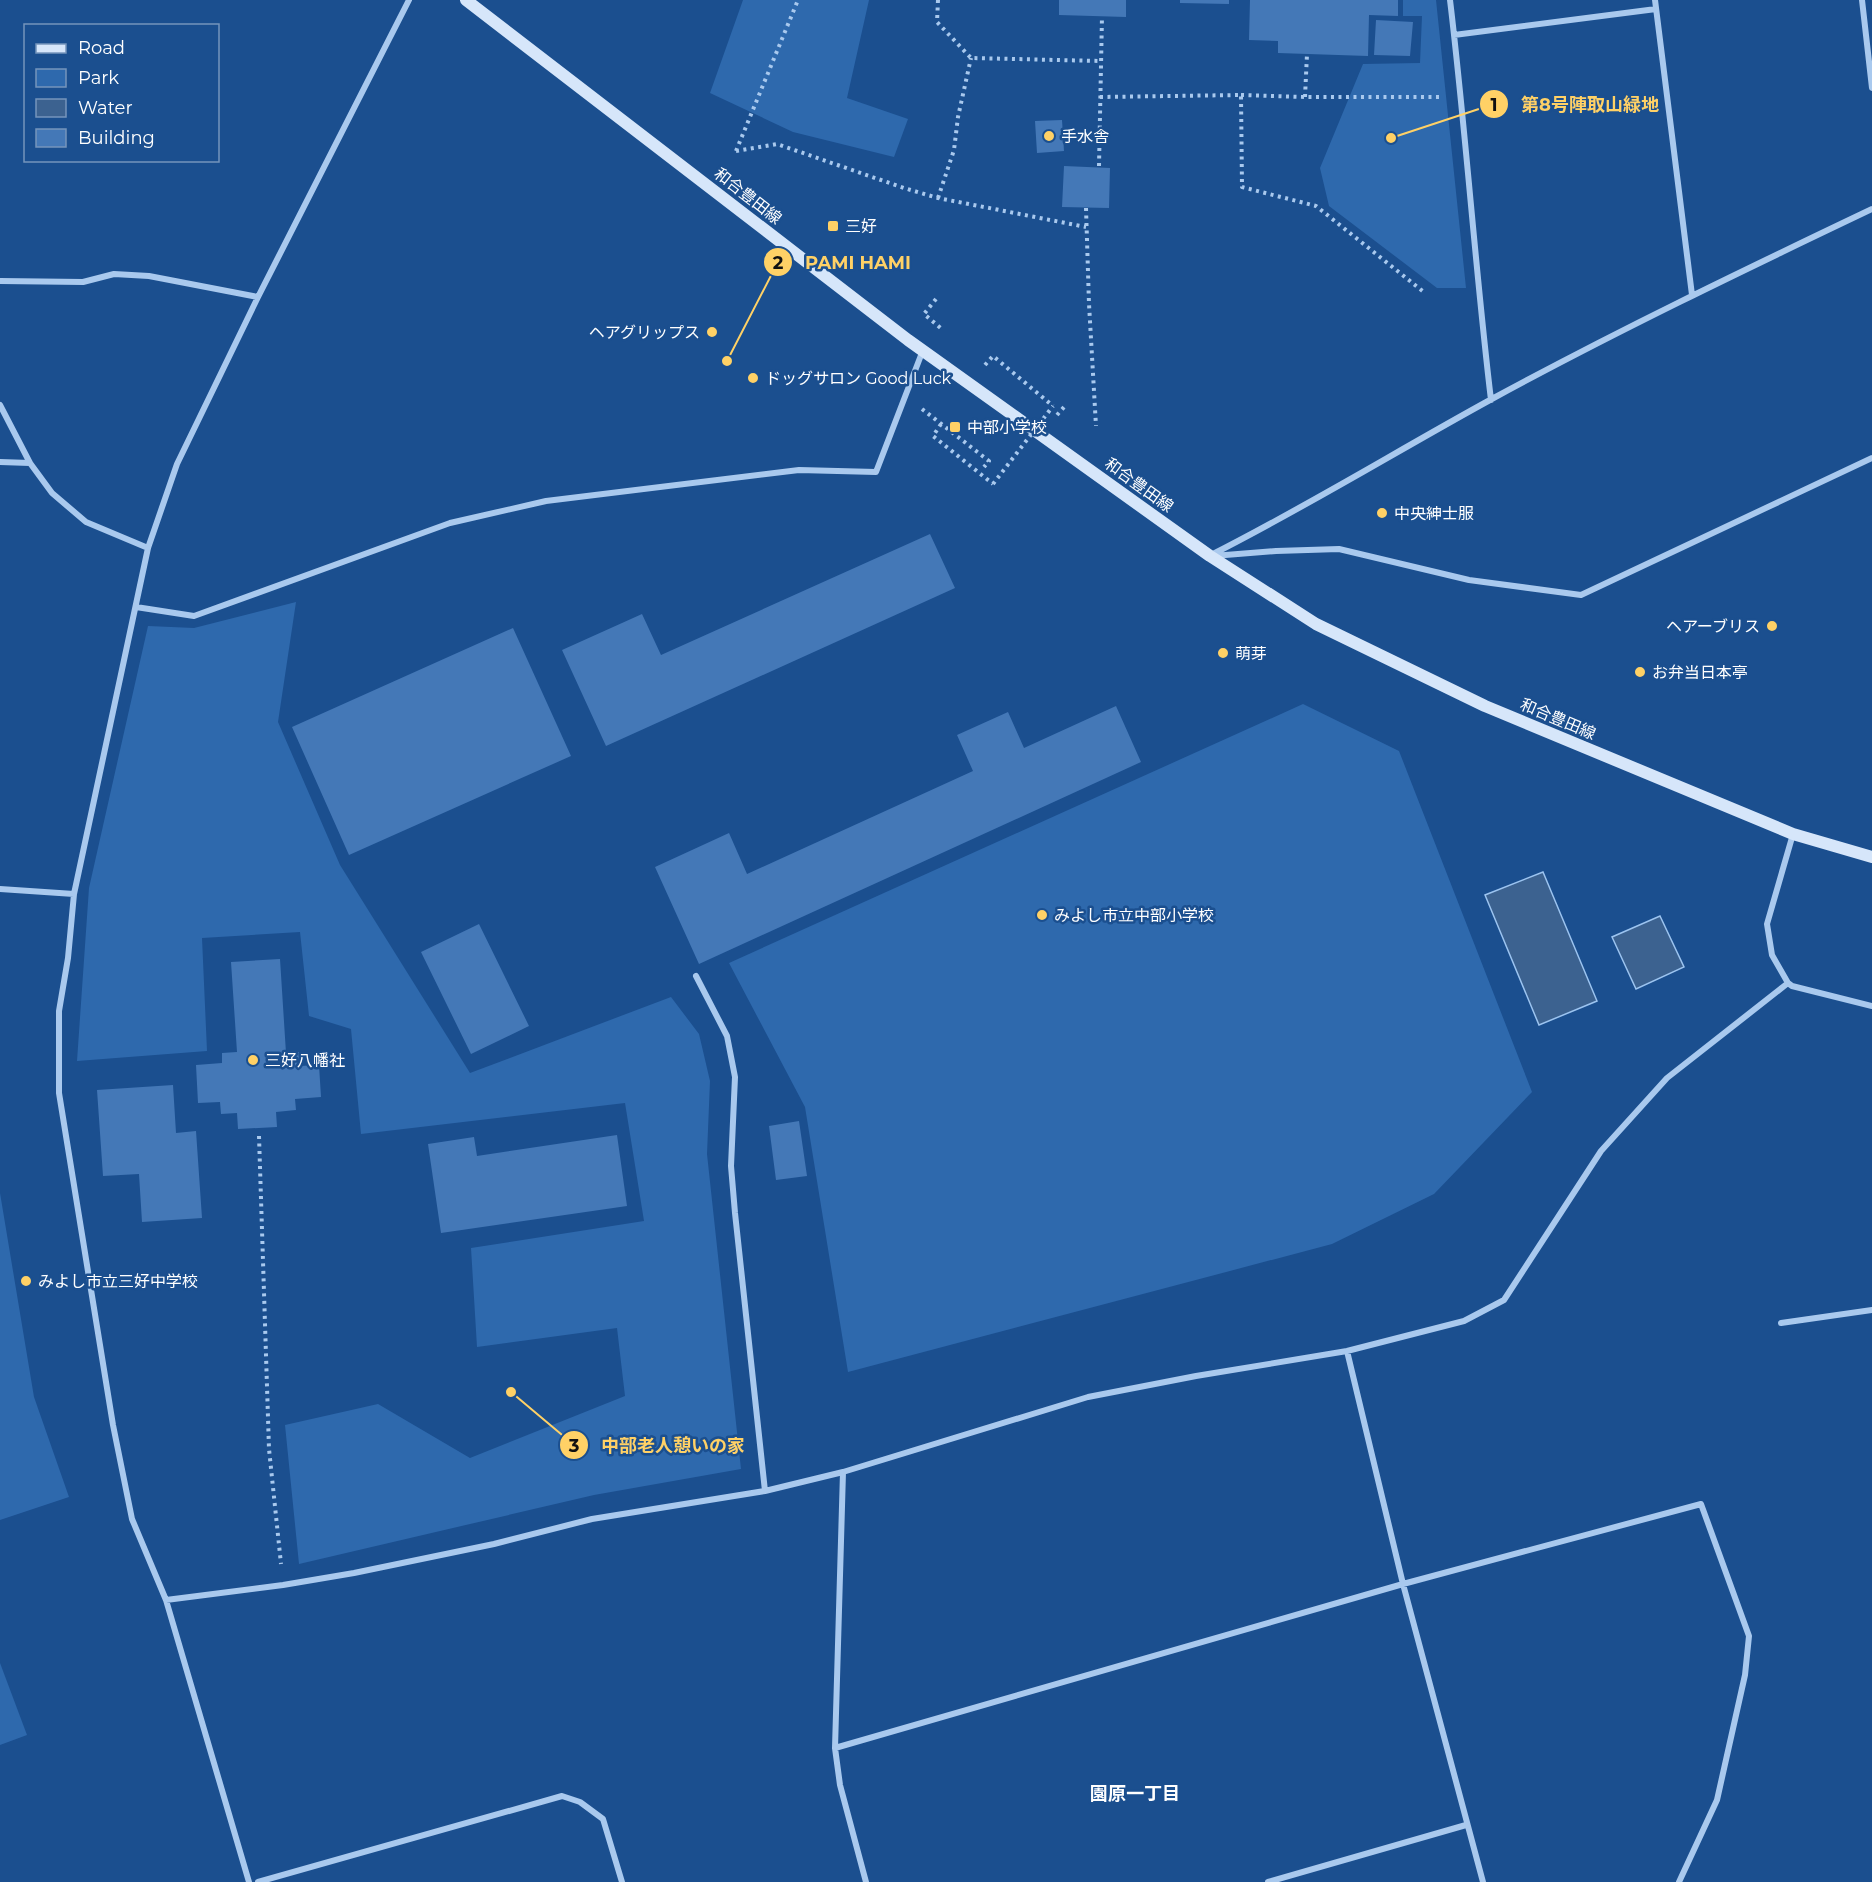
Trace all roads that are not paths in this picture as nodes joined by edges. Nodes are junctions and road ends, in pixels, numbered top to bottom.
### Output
1 (409, 0) edge
2 (466, 0) edge
3 (1450, 0) edge
4 (1656, 0) edge
5 (1862, 0) edge
6 (1656, 9) junction
7 (1454, 35) junction
8 (1872, 88) edge
9 (1872, 209) edge
10 (0, 281) edge
11 (1692, 295) junction
12 (258, 297) junction
13 (923, 350) junction
14 (1491, 400) junction
15 (0, 405) edge
16 (1872, 458) edge
17 (0, 462) edge
18 (30, 463) junction
19 (148, 548) junction
20 (1210, 556) junction
21 (136, 607) junction
22 (1793, 834) junction
23 (1872, 857) edge
24 (0, 889) edge
25 (74, 894) junction
26 (696, 976) dead end
27 (1788, 983) junction
28 (1872, 1006) edge
29 (1872, 1310) edge
30 (1781, 1323) dead end
31 (1347, 1351) junction
32 (843, 1472) junction
33 (765, 1491) junction
34 (1403, 1584) junction
35 (166, 1600) junction
36 (835, 1748) junction
37 (1467, 1825) junction
38 (249, 1882) edge
39 (258, 1882) edge
40 (622, 1882) edge
41 (866, 1882) edge
42 (1268, 1882) edge
43 (1483, 1882) edge
44 (1678, 1882) edge

1 - 12 street
2 - 13 main road, 和合豊田線
3 - 7 street
4 - 6 street
5 - 8 street
6 - 7 street
6 - 11 street
7 - 14 street
9 - 11 street
10 - 12 street
11 - 14 street
12 - 19 street
13 - 20 main road, 和合豊田線
13 - 21 street
14 - 20 street
15 - 18 street
16 - 20 street
17 - 18 street
18 - 19 street
19 - 21 street
20 - 22 main road, 和合豊田線
21 - 25 street
22 - 23 main road, 和合豊田線
22 - 27 street
24 - 25 street
25 - 35 street
26 - 33 street
27 - 28 street
27 - 31 street
29 - 30 street
31 - 32 street
31 - 34 street
32 - 33 street
32 - 36 street
33 - 35 street
34 - 36 street
34 - 37 street
34 - 44 street
35 - 38 street
36 - 41 street
37 - 42 street
37 - 43 street
39 - 40 street

